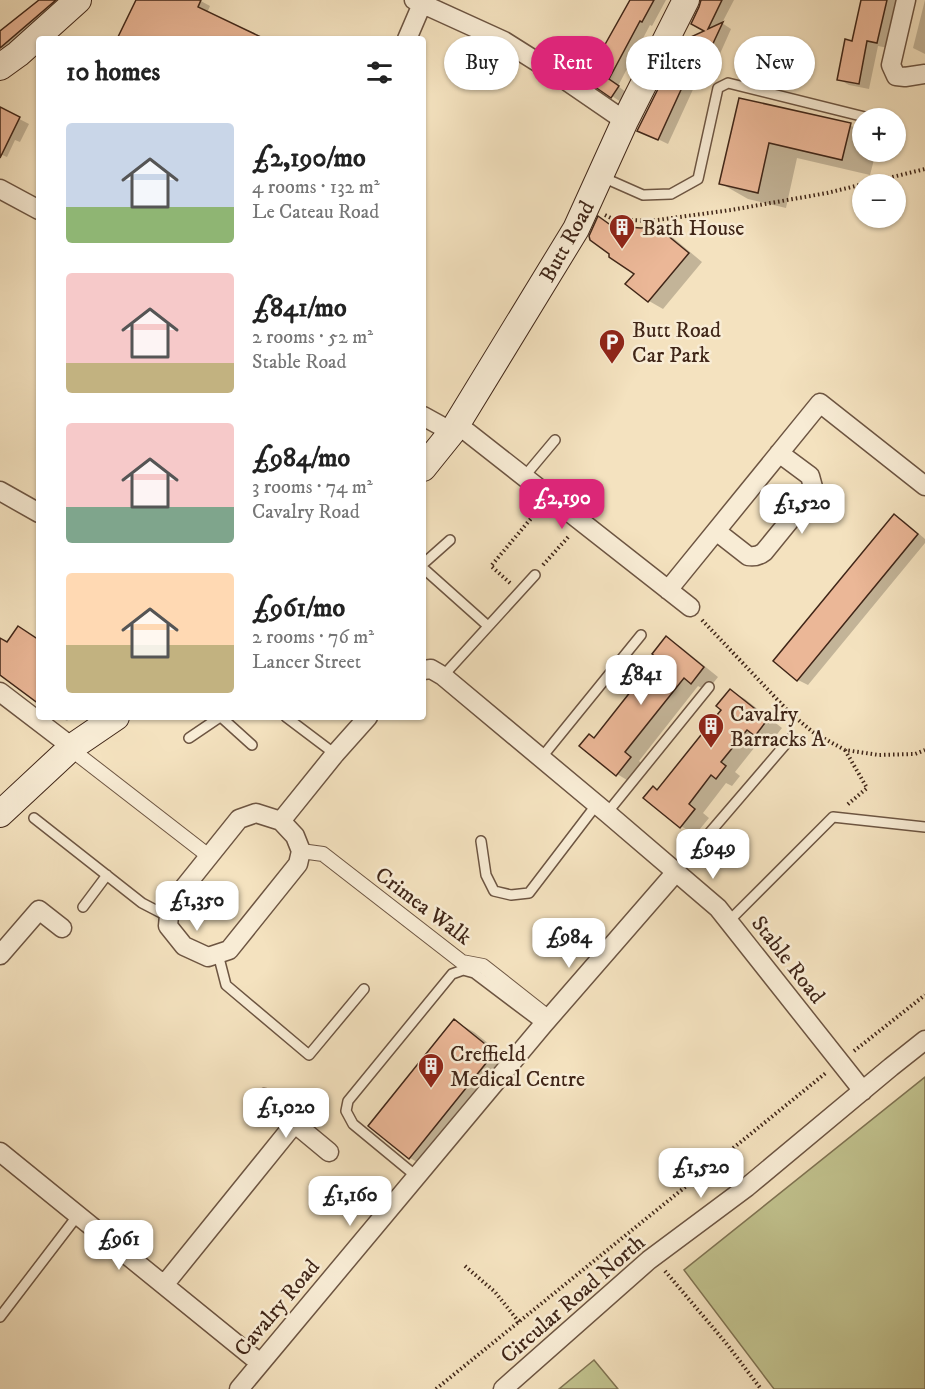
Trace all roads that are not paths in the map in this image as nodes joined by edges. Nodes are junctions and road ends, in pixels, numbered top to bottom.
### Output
1 (78, 0) edge
2 (686, 0) edge
3 (906, 0) edge
4 (418, 2) edge
5 (38, 36) edge
6 (408, 36) edge
7 (36, 38) edge
8 (0, 67) edge
9 (925, 74) edge
10 (852, 114) edge
11 (625, 121) junction
12 (600, 176) junction
13 (0, 189) edge
14 (36, 208) edge
15 (426, 417) edge
16 (454, 428) junction
17 (555, 440) dead end
18 (779, 453) junction
19 (426, 464) edge
20 (524, 477) junction
21 (925, 486) edge
22 (0, 491) edge
23 (36, 511) edge
24 (716, 531) junction
25 (450, 540) dead end
26 (426, 563) edge
27 (426, 569) edge
28 (535, 575) road end
29 (668, 590) junction
30 (690, 607) dead end
31 (488, 626) junction
32 (641, 635) dead end
33 (426, 670) edge
34 (443, 676) junction
35 (709, 687) dead end
36 (0, 692) edge
37 (36, 720) edge
38 (37, 720) edge
39 (112, 720) edge
40 (216, 720) edge
41 (223, 720) edge
42 (290, 720) edge
43 (365, 720) edge
44 (189, 738) dead end
45 (790, 739) dead end
46 (252, 745) dead end
47 (72, 747) junction
48 (335, 754) junction
49 (542, 757) junction
50 (602, 808) junction
51 (0, 814) edge
52 (34, 818) dead end
53 (281, 821) junction
54 (925, 827) edge
55 (481, 841) dead end
56 (301, 851) junction
57 (210, 857) junction
58 (676, 872) junction
59 (107, 875) junction
60 (83, 907) dead end
61 (169, 916) junction
62 (729, 921) junction
63 (62, 928) dead end
64 (218, 954) junction
65 (0, 955) edge
66 (364, 989) dead end
67 (546, 1022) junction
68 (925, 1040) edge
69 (863, 1091) junction
70 (264, 1098) dead end
71 (295, 1123) junction
72 (329, 1152) dead end
73 (3, 1161) edge
74 (416, 1176) junction
75 (78, 1215) junction
76 (164, 1285) junction
77 (0, 1317) edge
78 (260, 1363) junction
79 (239, 1389) edge
80 (503, 1389) edge

1 - 5 main road
2 - 11 main road, Butt Road
3 - 9 street
4 - 6 street
4 - 11 street
7 - 8 main road
10 - 12 lane
11 - 12 main road, Butt Road
12 - 16 main road, Butt Road
13 - 14 street
15 - 16 street
16 - 19 main road, Butt Road
16 - 20 street
17 - 20 lane
18 - 21 street
18 - 24 street
18 - 24 street
20 - 29 street
22 - 23 street
24 - 29 street
25 - 26 lane
27 - 31 lane
28 - 31 lane
29 - 30 street
31 - 34 lane
32 - 49 lane
33 - 34 street
34 - 49 street, Stable Road
35 - 50 lane
36 - 37 street
38 - 47 street
39 - 47 main road
40 - 44 lane
41 - 46 lane
42 - 48 lane
43 - 48 street
45 - 58 lane
47 - 51 main road
47 - 57 street
48 - 53 street
49 - 50 street, Stable Road
50 - 55 lane
50 - 58 street, Stable Road
52 - 59 lane
53 - 56 street
53 - 57 street
54 - 62 lane
56 - 64 street
56 - 67 street, Crimea Walk
57 - 61 street
58 - 62 street, Stable Road
58 - 67 street, Cavalry Road
59 - 60 lane
59 - 61 lane
61 - 64 street
62 - 69 street, Stable Road
63 - 65 street
64 - 66 lane
67 - 74 street, Cavalry Road
67 - 74 lane
68 - 69 street, Circular Road North
69 - 80 street, Circular Road North
70 - 71 street
71 - 72 street
71 - 76 street
73 - 75 street
74 - 78 street, Cavalry Road
75 - 76 street
75 - 77 lane
76 - 78 street
78 - 79 street, Cavalry Road

